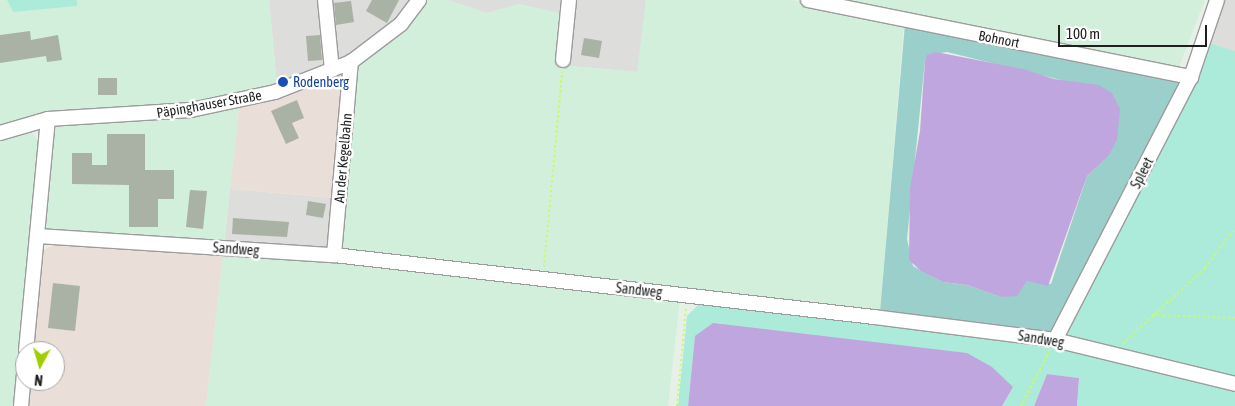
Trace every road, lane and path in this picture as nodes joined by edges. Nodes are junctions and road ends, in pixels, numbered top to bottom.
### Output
1 (325, 0) edge
2 (419, 0) edge
3 (569, 0) edge
4 (808, 0) edge
5 (1217, 0) edge
6 (563, 60) joint
7 (351, 62) junction
8 (332, 70) junction
9 (1191, 77) junction
10 (48, 119) junction
11 (0, 133) edge
12 (1235, 229) edge
13 (37, 236) junction
14 (334, 255) junction
15 (543, 279) junction
16 (688, 296) junction
17 (1153, 315) junction
18 (1235, 318) edge
19 (1055, 340) junction
20 (27, 341) edge
21 (1110, 354) junction
22 (1235, 384) edge
23 (22, 391) edge
24 (21, 406) edge
25 (677, 406) edge
26 (1021, 406) edge

1 - 8 street
2 - 7 street, Päpinghauser Straße
3 - 6 street
4 - 9 street, Bohnort
5 - 9 street, Spleet
6 - 15 path
7 - 8 street, Päpinghauser Straße
7 - 14 street, An der Kegelbahn
8 - 10 street, Päpinghauser Straße
9 - 19 street, Spleet
10 - 11 street, Päpinghauser Straße
10 - 13 street
12 - 17 path
13 - 14 street, Sandweg
13 - 20 street
14 - 15 street, Sandweg
15 - 16 street, Sandweg
16 - 19 street, Sandweg
16 - 25 path
17 - 18 path
17 - 21 path
19 - 21 street, Sandweg
19 - 26 path
21 - 22 street, Sandweg
23 - 24 street

